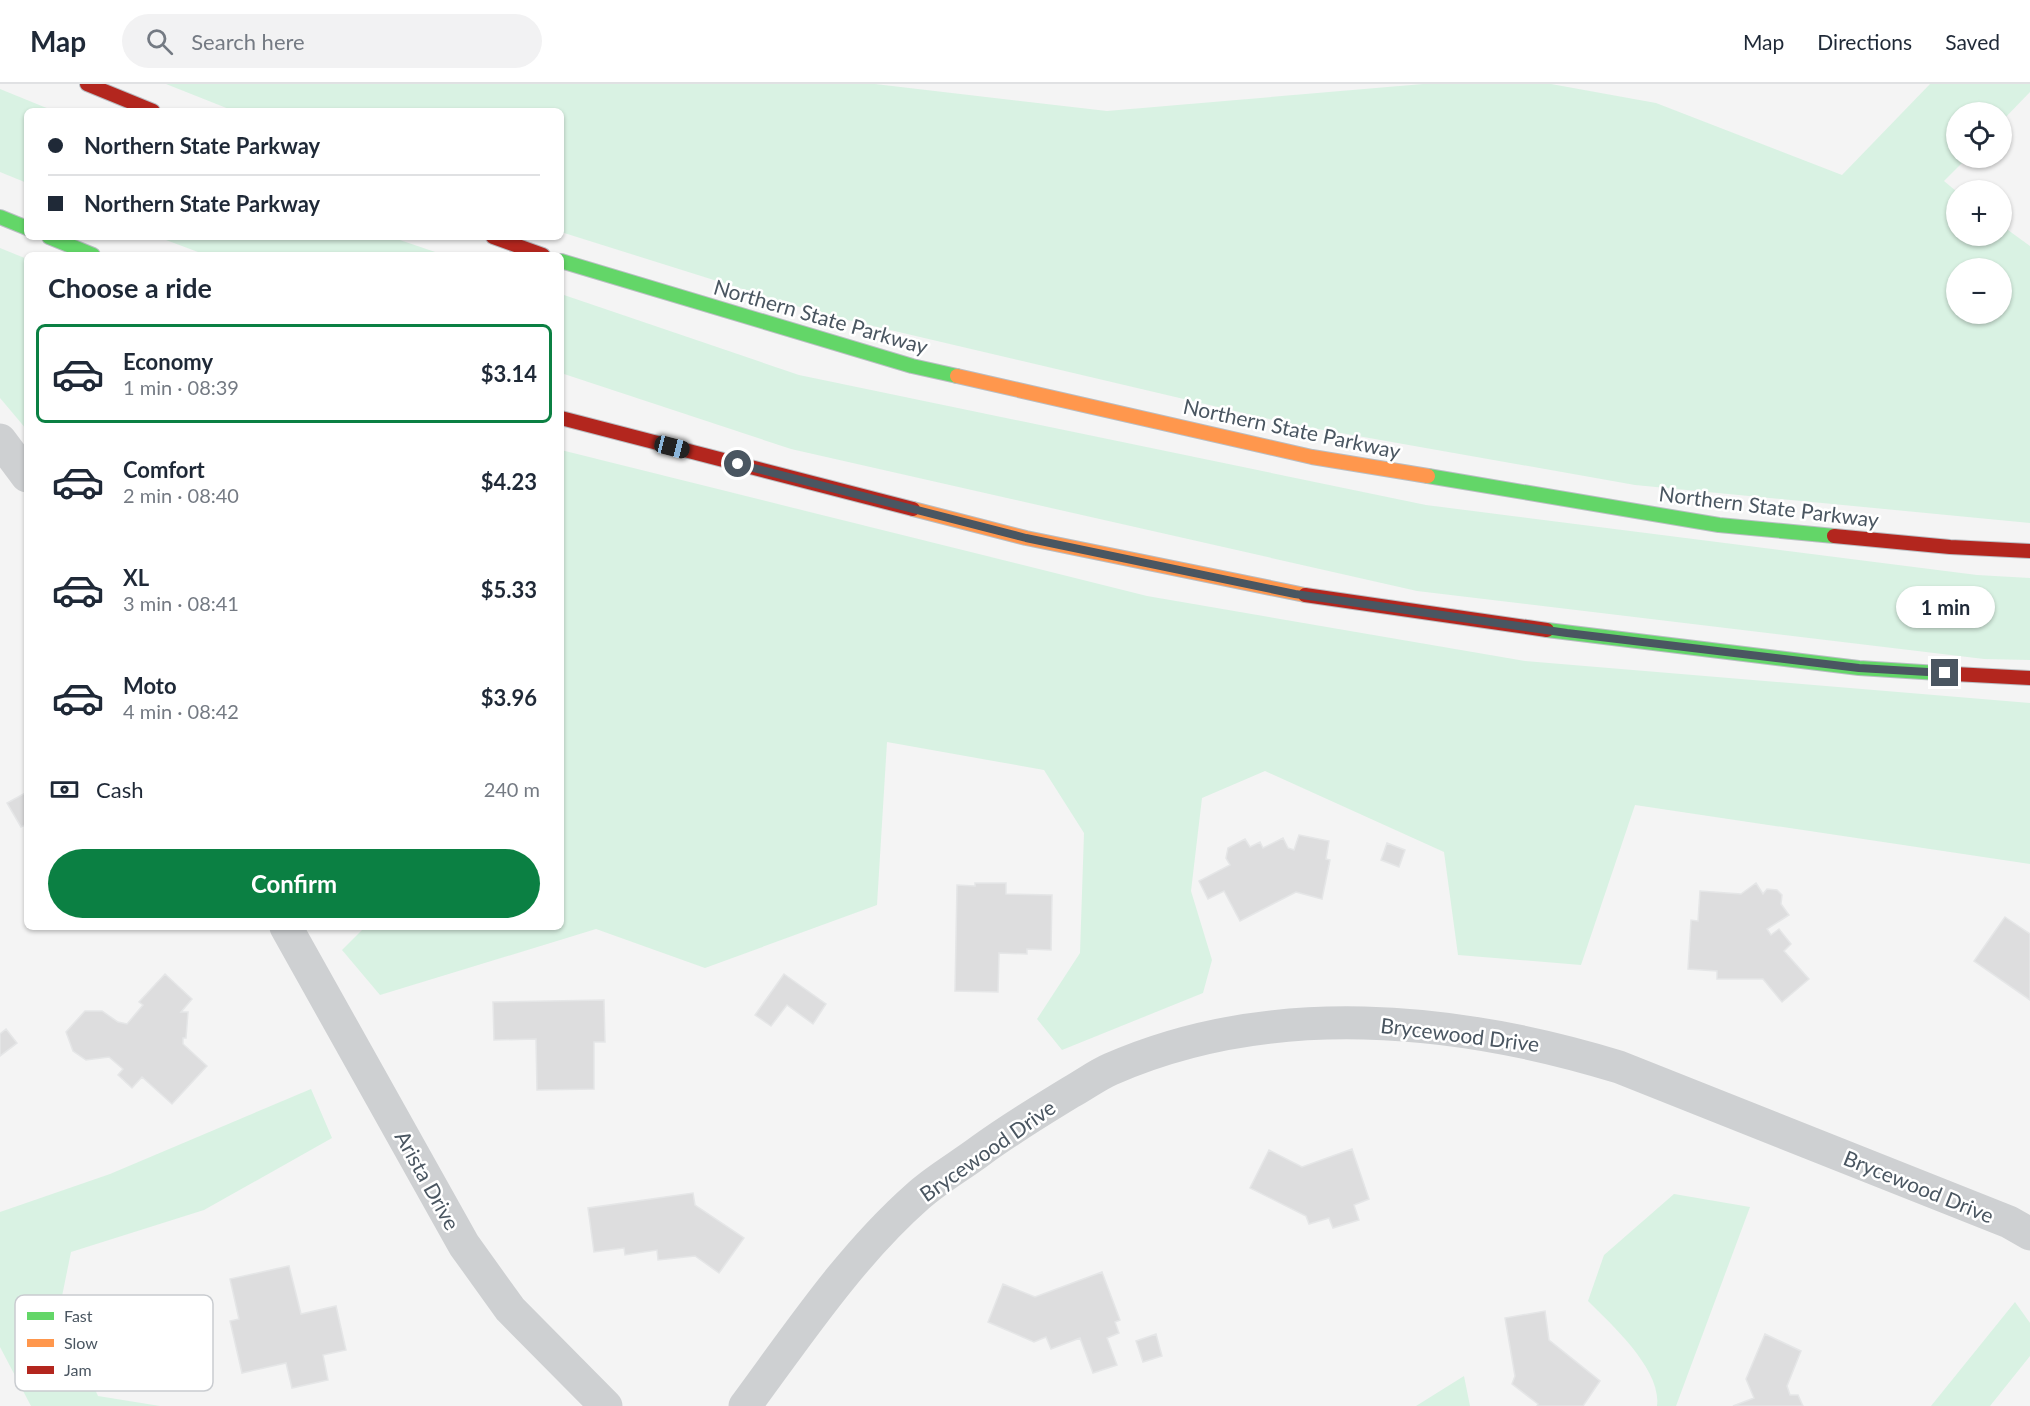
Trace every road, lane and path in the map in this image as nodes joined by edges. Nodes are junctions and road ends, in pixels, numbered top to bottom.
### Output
1 (87, 84) edge
2 (146, 108) edge
3 (0, 217) edge
4 (24, 227) edge
5 (56, 240) edge
6 (501, 240) edge
7 (86, 252) edge
8 (535, 252) edge
9 (564, 262) edge
10 (564, 419) edge
11 (0, 440) edge
12 (24, 472) edge
13 (2030, 551) edge
14 (2030, 678) edge
15 (288, 930) edge
16 (2030, 1234) edge
17 (606, 1406) edge
18 (745, 1406) edge

1 - 2 highway
3 - 4 highway
5 - 7 highway
6 - 8 highway
9 - 13 highway, Northern State Parkway
10 - 14 highway
11 - 12 street
15 - 17 street, Arista Drive
16 - 18 street, Brycewood Drive

